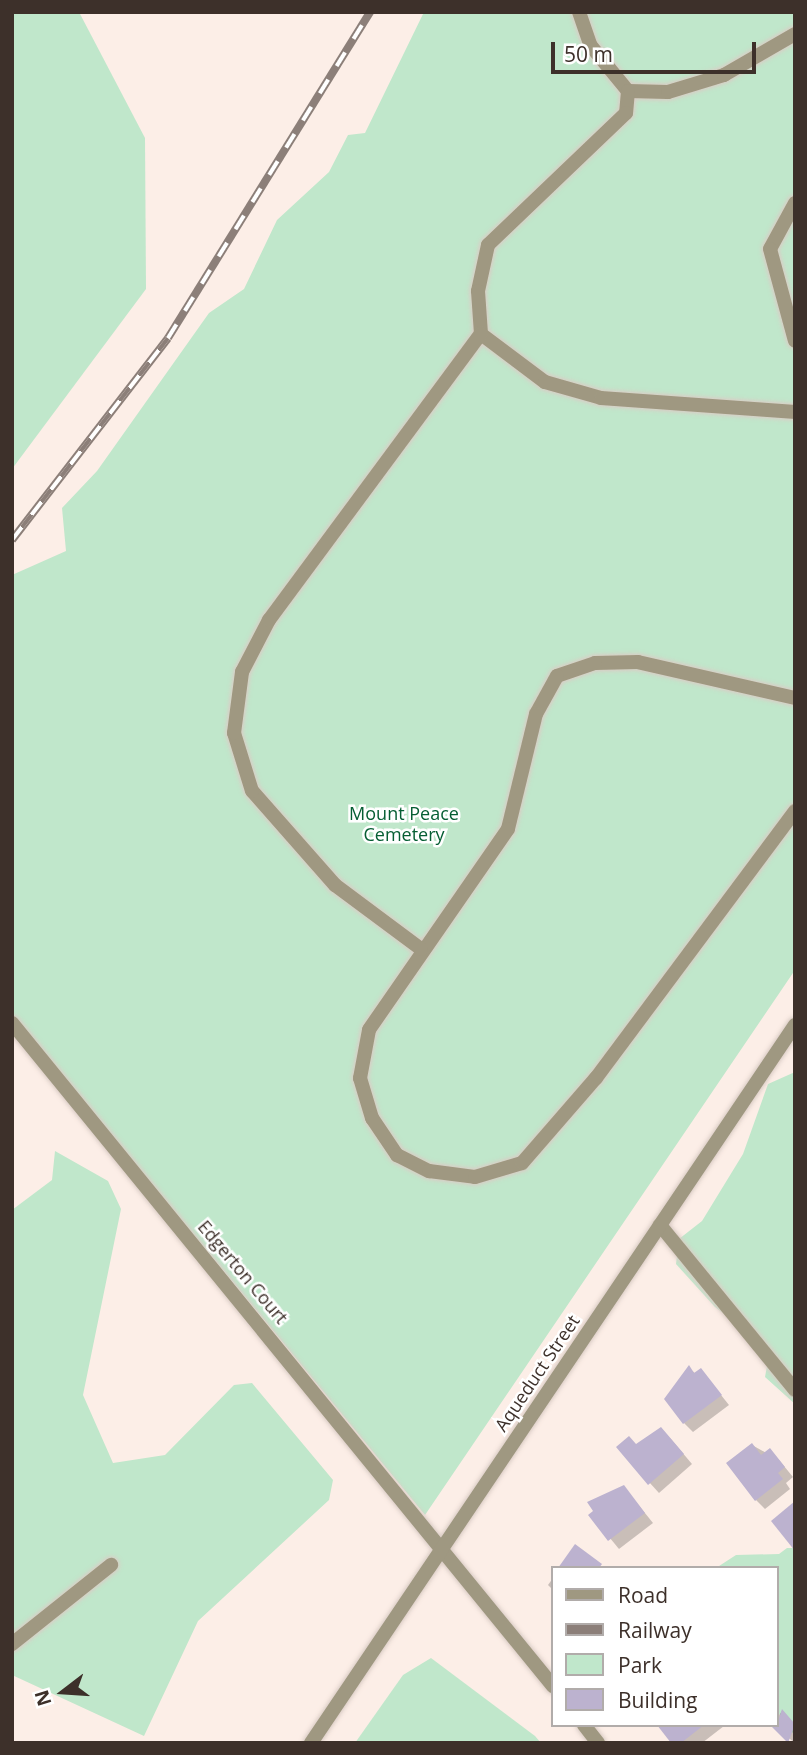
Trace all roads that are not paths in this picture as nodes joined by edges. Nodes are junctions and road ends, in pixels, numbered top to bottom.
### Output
1 (579, 12) edge
2 (795, 34) edge
3 (628, 91) junction
4 (795, 202) edge
5 (481, 334) junction
6 (795, 341) edge
7 (795, 412) edge
8 (795, 698) edge
9 (795, 811) edge
10 (421, 949) junction
11 (12, 1023) edge
12 (795, 1025) edge
13 (660, 1225) junction
14 (795, 1390) edge
15 (445, 1546) junction
16 (111, 1565) dead end
17 (12, 1644) edge
18 (552, 1685) edge
19 (586, 1727) edge
20 (311, 1743) edge
21 (598, 1743) edge

1 - 3 street
2 - 3 street
3 - 5 street
4 - 6 street
5 - 7 street
5 - 10 street
8 - 10 street
9 - 10 street
11 - 15 street, Edgerton Court
12 - 13 street, Aqueduct Street
13 - 14 street
13 - 15 street, Aqueduct Street
15 - 18 street, Edgerton Court
15 - 20 street, Aqueduct Street
16 - 17 street
19 - 21 street

